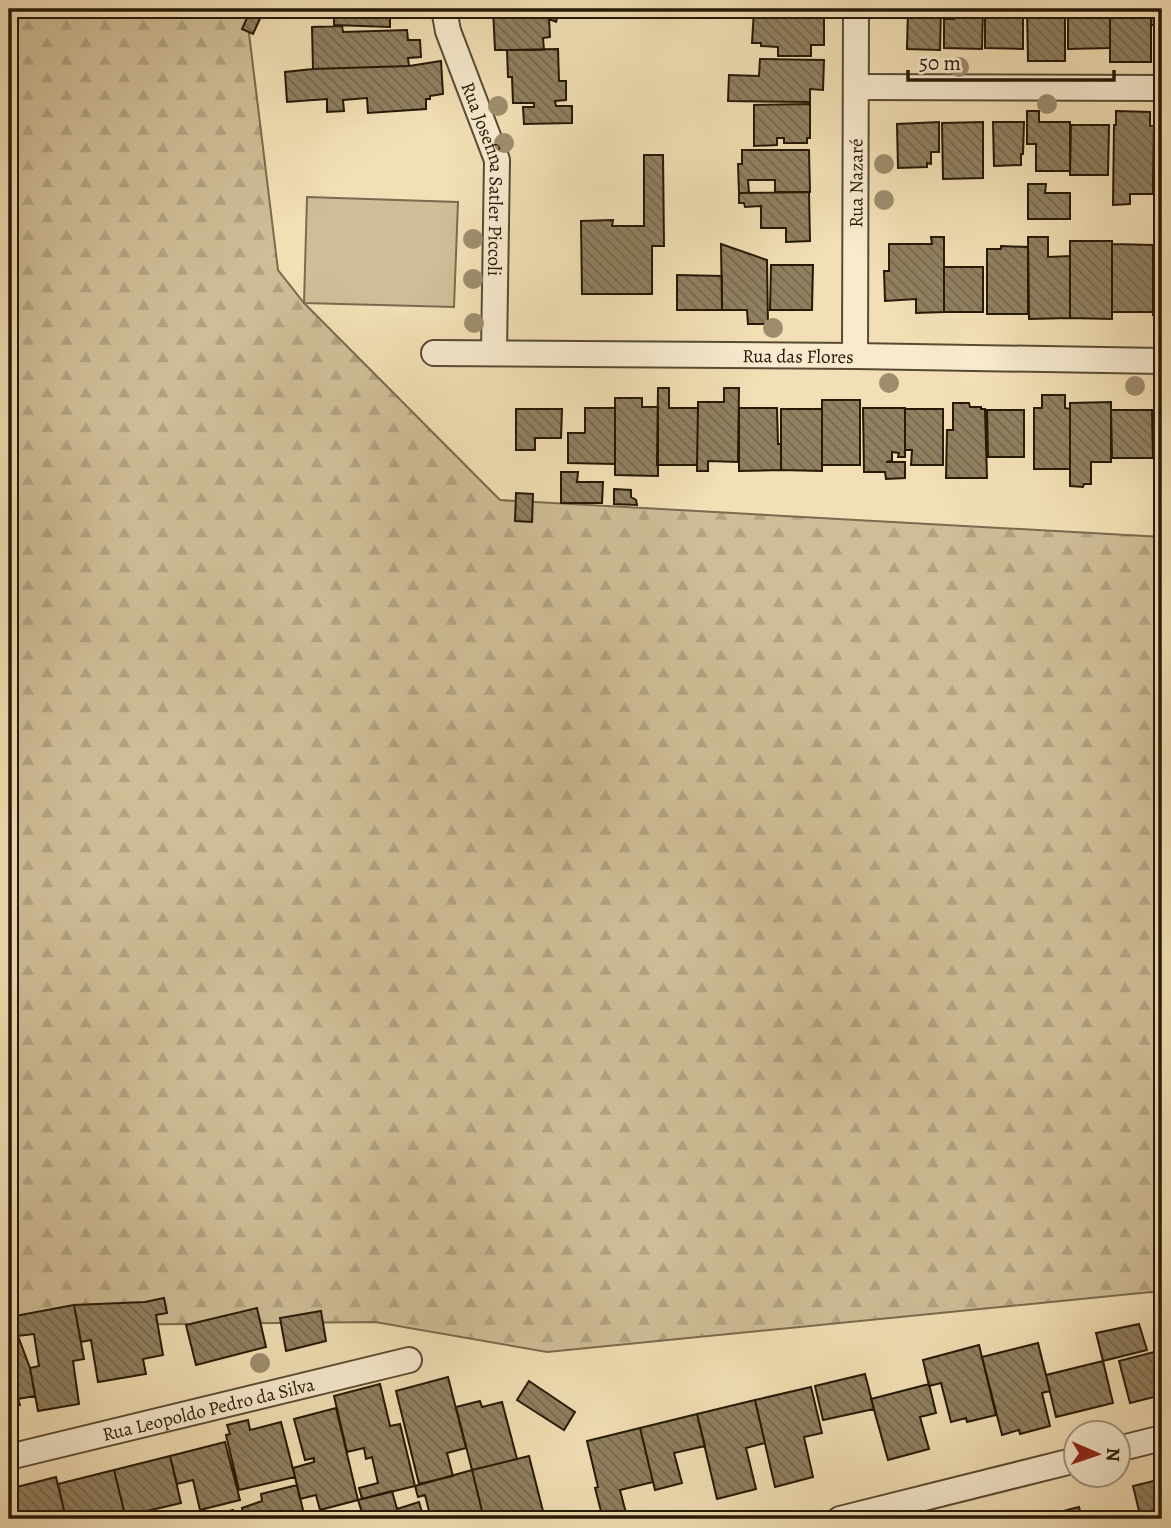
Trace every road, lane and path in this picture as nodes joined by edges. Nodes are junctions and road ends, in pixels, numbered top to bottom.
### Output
1 (444, 9) edge
2 (856, 9) edge
3 (856, 87) junction
4 (1162, 88) edge
5 (434, 353) dead end
6 (494, 353) junction
7 (855, 356) junction
8 (1162, 361) edge
9 (409, 1360) dead end
10 (1162, 1438) edge
11 (1132, 1446) edge
12 (9, 1457) edge
13 (1062, 1464) edge
14 (840, 1519) edge

1 - 6 street, Rua Josefina Satler Piccoli
2 - 3 street, Rua Nazaré
3 - 4 street
3 - 7 street, Rua Nazaré
5 - 6 street, Rua das Flores
6 - 7 street, Rua das Flores
7 - 8 street, Rua das Flores
9 - 12 street, Rua Leopoldo Pedro da Silva
10 - 11 street
13 - 14 street

